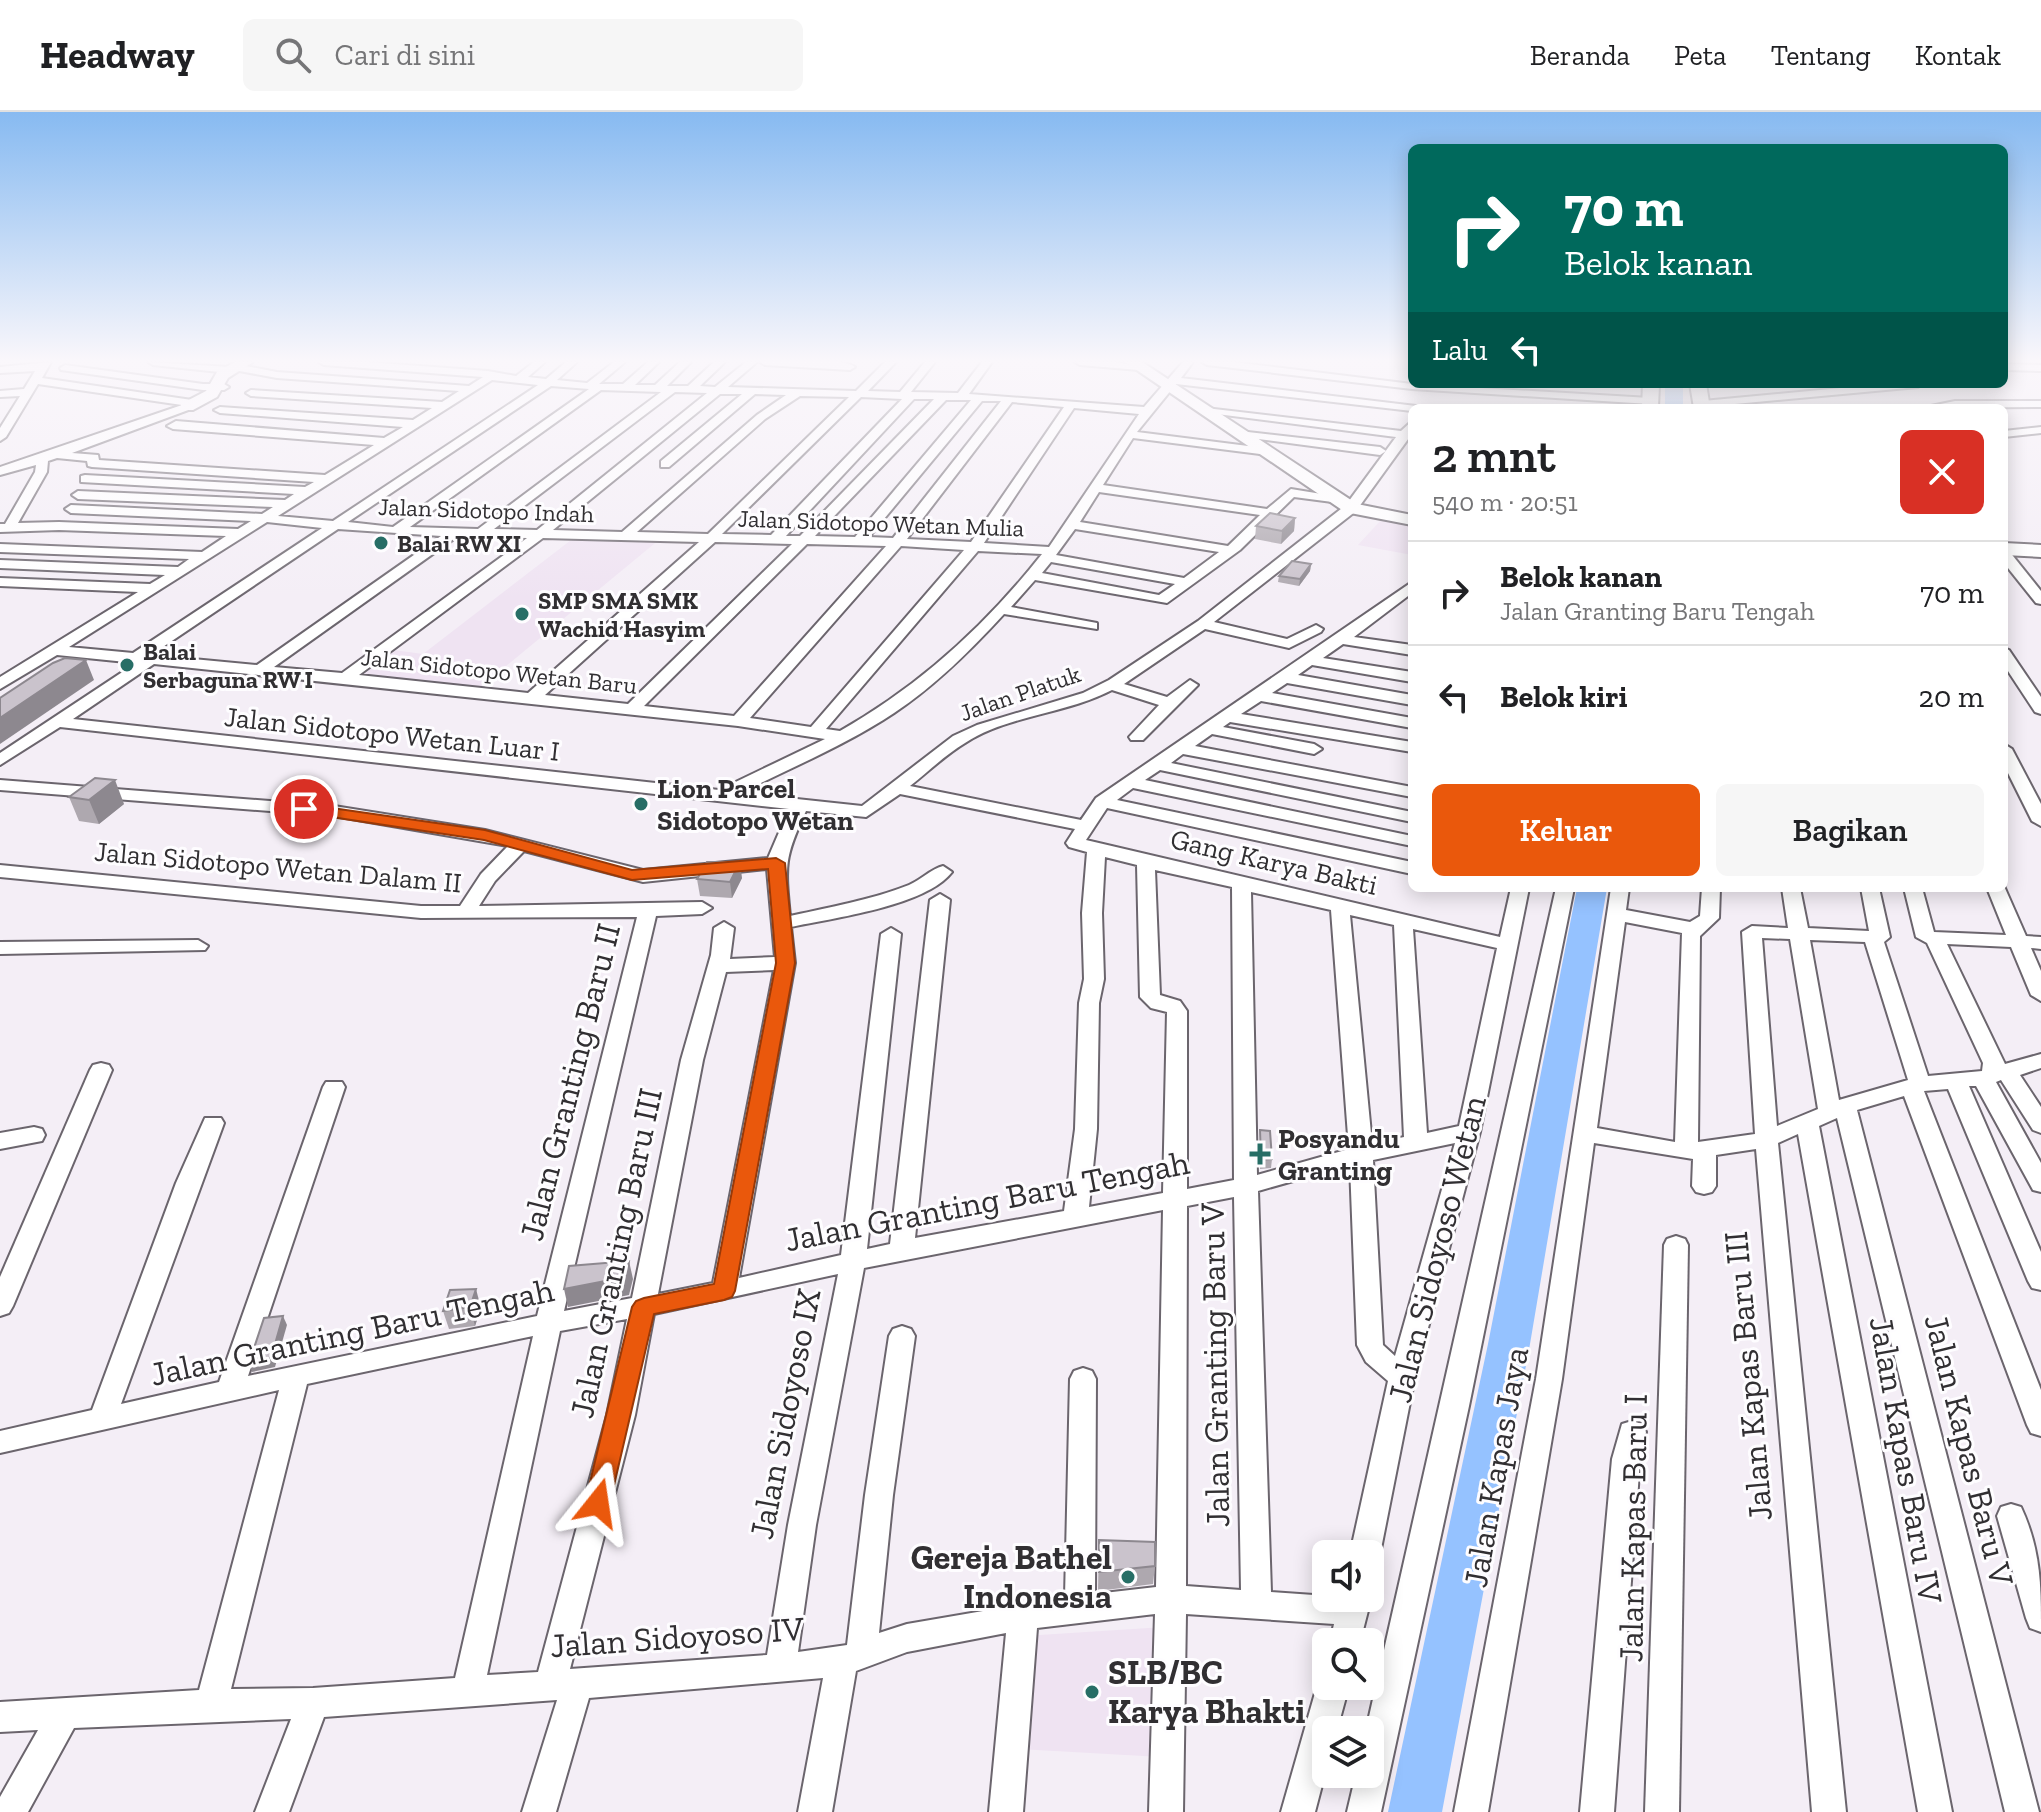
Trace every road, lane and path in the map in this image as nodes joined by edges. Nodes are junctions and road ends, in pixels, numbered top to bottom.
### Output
1 (93, 441) edge
2 (376, 441) edge
3 (460, 441) edge
4 (519, 441) edge
5 (603, 441) edge
6 (655, 441) edge
7 (694, 441) edge
8 (705, 441) edge
9 (733, 441) edge
10 (810, 441) edge
11 (864, 441) edge
12 (899, 441) edge
13 (942, 441) edge
14 (975, 441) edge
15 (1046, 441) edge
16 (1124, 441) edge
17 (1184, 441) edge
18 (1249, 441) edge
19 (1300, 441) edge
20 (1398, 441) edge
21 (385, 442) joint
22 (1380, 451) dead end
23 (1264, 452) junction
24 (59, 455) junction
25 (685, 460) dead end
26 (42, 461) junction
27 (92, 463) junction
28 (665, 464) dead end
29 (0, 471) edge
30 (85, 479) junction
31 (327, 479) junction
32 (1095, 488) junction
33 (306, 491) junction
34 (78, 495) junction
35 (285, 504) junction
36 (1344, 504) junction
37 (71, 509) junction
38 (1270, 513) junction
39 (262, 518) junction
40 (1408, 519) edge
41 (1072, 525) junction
42 (59, 526) junction
43 (334, 526) junction
44 (5, 528) edge
45 (396, 531) junction
46 (240, 533) junction
47 (454, 533) junction
48 (479, 534) junction
49 (539, 535) junction
50 (626, 535) junction
51 (709, 540) junction
52 (774, 540) junction
53 (801, 541) junction
54 (859, 541) junction
55 (897, 542) junction
56 (975, 546) junction
57 (0, 548) edge
58 (1229, 550) junction
59 (2008, 551) edge
60 (2041, 551) edge
61 (1049, 554) junction
62 (205, 556) junction
63 (2008, 557) edge
64 (0, 564) edge
65 (179, 571) junction
66 (2018, 572) junction
67 (1032, 575) junction
68 (0, 582) edge
69 (1185, 582) junction
70 (153, 588) junction
71 (1408, 589) edge
72 (2041, 600) edge
73 (999, 609) junction
74 (2037, 617) dead end
75 (1203, 624) junction
76 (1092, 626) dead end
77 (1316, 629) dead end
78 (1339, 639) junction
79 (1408, 649) edge
80 (52, 650) junction
81 (144, 658) junction
82 (2008, 659) edge
83 (1308, 660) junction
84 (261, 669) junction
85 (1408, 676) edge
86 (1282, 677) junction
87 (345, 678) junction
88 (0, 683) edge
89 (1111, 685) junction
90 (1190, 685) dead end
91 (1255, 695) junction
92 (531, 699) junction
93 (1408, 699) edge
94 (1170, 703) junction
95 (2041, 709) edge
96 (631, 710) junction
97 (1228, 717) junction
98 (738, 721) junction
99 (58, 722) junction
100 (1408, 722) edge
101 (1209, 729) junction
102 (815, 732) junction
103 (839, 736) junction
104 (1137, 737) dead end
105 (1408, 746) edge
106 (1183, 749) junction
107 (1314, 749) dead end
108 (2008, 757) edge
109 (0, 760) edge
110 (1158, 765) junction
111 (1132, 783) junction
112 (0, 785) edge
113 (896, 788) junction
114 (1408, 791) edge
115 (719, 797) junction
116 (1102, 802) junction
117 (799, 806) junction
118 (1408, 816) edge
119 (2041, 821) edge
120 (1086, 826) junction
121 (1408, 840) edge
122 (519, 845) junction
123 (1085, 846) junction
124 (1146, 862) junction
125 (776, 863) junction
126 (1408, 867) edge
127 (0, 871) edge
128 (943, 872) dead end
129 (1241, 884) junction
130 (1516, 892) edge
131 (1564, 892) edge
132 (1619, 892) edge
133 (1711, 892) edge
134 (1792, 892) edge
135 (1871, 892) edge
136 (1914, 892) edge
137 (1998, 892) edge
138 (940, 900) dead end
139 (1340, 906) junction
140 (702, 908) dead end
141 (466, 911) junction
142 (648, 911) junction
143 (1615, 914) junction
144 (1403, 920) junction
145 (784, 923) junction
146 (724, 928) dead end
147 (1694, 929) junction
148 (1798, 932) junction
149 (891, 934) dead end
150 (1877, 937) junction
151 (1934, 938) junction
152 (2018, 943) junction
153 (2041, 943) edge
154 (1508, 945) junction
155 (198, 946) dead end
156 (0, 948) edge
157 (785, 963) junction
158 (718, 966) junction
159 (2041, 995) edge
160 (2038, 1066) edge
161 (101, 1070) dead end
162 (1994, 1075) junction
163 (1956, 1081) junction
164 (1916, 1085) junction
165 (334, 1087) dead end
166 (1827, 1113) junction
167 (213, 1123) dead end
168 (2041, 1125) edge
169 (1469, 1132) junction
170 (1585, 1134) junction
171 (34, 1135) dead end
172 (1764, 1140) junction
173 (0, 1141) edge
174 (1416, 1144) junction
175 (1695, 1150) junction
176 (1361, 1154) junction
177 (2041, 1184) edge
178 (1247, 1186) junction
179 (1704, 1186) dead end
180 (1173, 1199) junction
181 (1075, 1220) junction
182 (1676, 1245) dead end
183 (902, 1250) junction
184 (853, 1260) junction
185 (2041, 1281) edge
186 (724, 1291) junction
187 (3, 1293) edge
188 (644, 1307) junction
189 (548, 1325) junction
190 (902, 1336) dead end
191 (296, 1376) junction
192 (1402, 1377) junction
193 (1083, 1379) dead end
194 (230, 1390) junction
195 (102, 1420) junction
196 (2041, 1425) edge
197 (1632, 1432) dead end
198 (0, 1442) edge
199 (2011, 1516) dead end
200 (1368, 1540) edge
201 (1171, 1599) junction
202 (1312, 1604) edge
203 (1257, 1605) junction
204 (1080, 1610) junction
205 (1023, 1616) junction
206 (2041, 1618) edge
207 (852, 1657) junction
208 (780, 1669) junction
209 (564, 1685) junction
210 (468, 1690) junction
211 (1329, 1700) edge
212 (313, 1703) junction
213 (211, 1705) junction
214 (63, 1716) junction
215 (0, 1717) edge
216 (10, 1812) edge
217 (272, 1812) edge
218 (539, 1812) edge
219 (815, 1812) edge
220 (1006, 1812) edge
221 (1166, 1812) edge
222 (1298, 1812) edge
223 (1364, 1812) edge
224 (1471, 1812) edge
225 (1597, 1812) edge
226 (1662, 1812) edge
227 (1829, 1812) edge
228 (1935, 1812) edge
229 (2022, 1812) edge

1 - 24 street
2 - 21 street
3 - 43 street
4 - 45 street
5 - 48 street
6 - 49 street
7 - 28 street
8 - 25 street
9 - 50 street
10 - 51 street
11 - 52 street
12 - 53 street
13 - 54 street
14 - 55 street
15 - 56 street
16 - 32 street
17 - 23 street
18 - 23 street
19 - 22 street
20 - 36 street, Jalan Platuk
21 - 31 street
23 - 36 street
24 - 26 street
24 - 27 street
26 - 29 street
26 - 44 street
27 - 30 street
27 - 31 street
30 - 33 street
30 - 34 street
31 - 33 street
32 - 38 street
32 - 41 street
33 - 35 street
34 - 35 street
34 - 37 street
35 - 39 street
36 - 38 street
36 - 40 street
36 - 75 street, Jalan Platuk
37 - 39 street, Jalan Sidotopo Indah
37 - 42 street
38 - 58 street
39 - 43 street, Jalan Sidotopo Indah
39 - 46 street
41 - 58 street
41 - 61 street
42 - 44 street
42 - 46 street
43 - 45 street, Jalan Sidotopo Indah
43 - 81 street
45 - 47 street, Jalan Sidotopo Indah
46 - 62 street
47 - 48 street, Jalan Sidotopo Indah
47 - 84 street
48 - 49 street, Jalan Sidotopo Indah
49 - 50 street, Jalan Sidotopo Indah
49 - 87 street
50 - 51 street, Jalan Sidotopo Indah
51 - 52 street, Jalan Sidotopo Wetan Mulia
51 - 92 street
52 - 53 street, Jalan Sidotopo Wetan Mulia
53 - 54 street, Jalan Sidotopo Wetan Mulia
53 - 96 street
54 - 55 street, Jalan Sidotopo Wetan Mulia
55 - 56 street, Jalan Sidotopo Wetan Mulia
55 - 98 street
56 - 61 street, Jalan Sidotopo Wetan Mulia
56 - 102 street
57 - 62 street
58 - 69 street
59 - 60 street
61 - 67 street
61 - 69 street, Jalan Sidotopo Wetan Mulia
62 - 65 street
63 - 66 street
64 - 65 street
65 - 70 street
66 - 72 street
66 - 74 street
67 - 69 street
67 - 73 street
68 - 70 street
70 - 80 street
71 - 78 street
73 - 76 street
73 - 103 street
75 - 77 street
75 - 89 street, Jalan Platuk
78 - 79 street
78 - 83 street
80 - 81 street, Jalan Sidotopo Wetan Baru
80 - 88 street
81 - 84 street, Jalan Sidotopo Wetan Baru
81 - 99 street
82 - 95 street
83 - 85 street
83 - 86 street
84 - 87 street, Jalan Sidotopo Wetan Baru
86 - 91 street
86 - 93 street
87 - 92 street, Jalan Sidotopo Wetan Baru
89 - 94 street
89 - 113 street, Jalan Platuk
90 - 94 street
91 - 97 street
91 - 100 street
92 - 96 street, Jalan Sidotopo Wetan Baru
94 - 104 street
96 - 98 street, Jalan Sidotopo Wetan Baru
97 - 101 street
97 - 105 street
98 - 102 street, Jalan Sidotopo Wetan Baru
99 - 109 street
99 - 115 street, Jalan Sidotopo Wetan Luar I
101 - 106 street
101 - 107 street
102 - 103 street, Jalan Sidotopo Wetan Baru
103 - 115 street
106 - 110 street
106 - 114 street
108 - 119 street
110 - 111 street
110 - 118 street
111 - 116 street
111 - 121 street
112 - 122 street
113 - 117 street, Jalan Platuk
113 - 120 street
115 - 117 street, Jalan Platuk
116 - 120 street
116 - 126 street
117 - 125 street
120 - 123 street
122 - 125 street
122 - 141 street
123 - 124 street, Gang Karya Bakti
123 - 181 street
124 - 129 street, Gang Karya Bakti
124 - 180 street
125 - 145 street
127 - 141 street, Jalan Sidotopo Wetan Dalam II
128 - 145 street
129 - 139 street, Gang Karya Bakti
129 - 178 street, Jalan Granting Baru V
130 - 154 street, Jalan Sidoyoso Wetan
131 - 223 street
132 - 143 street, Jalan Kapas Jaya
133 - 147 street
134 - 148 street
135 - 150 street
136 - 151 street
137 - 152 street
138 - 183 street
139 - 144 street, Gang Karya Bakti
139 - 176 street
140 - 142 street, Jalan Sidotopo Wetan Dalam II
141 - 142 street, Jalan Sidotopo Wetan Dalam II
142 - 189 street, Jalan Granting Baru II
143 - 147 street
143 - 170 street, Jalan Kapas Jaya
144 - 154 street, Gang Karya Bakti
144 - 174 street
145 - 157 street
146 - 158 street, Jalan Granting Baru III
147 - 175 street
148 - 150 street
148 - 166 street
148 - 172 street, Jalan Kapas Baru III
149 - 184 street, Jalan Sidoyoso IX
150 - 164 street
151 - 152 street
151 - 162 street
152 - 153 street
152 - 159 street
154 - 169 street, Jalan Sidoyoso Wetan
155 - 156 street
157 - 158 street
157 - 186 street
158 - 188 street, Jalan Granting Baru III
160 - 162 street
161 - 187 street
162 - 163 street
162 - 168 street
162 - 177 street
163 - 164 street
163 - 185 street
164 - 166 street
164 - 196 street
165 - 194 street
166 - 172 street
166 - 228 street, Jalan Kapas Baru IV
166 - 229 street, Jalan Kapas Baru V
167 - 195 street
169 - 174 street, Jalan Granting Baru Tengah
169 - 192 street, Jalan Sidoyoso Wetan
170 - 175 street
170 - 224 street, Jalan Kapas Jaya
171 - 173 street
172 - 175 street
172 - 227 street, Jalan Kapas Baru III
174 - 176 street, Jalan Granting Baru Tengah
175 - 179 street
176 - 178 street, Jalan Granting Baru Tengah
176 - 192 street
178 - 180 street, Jalan Granting Baru Tengah
178 - 203 street, Jalan Granting Baru V
180 - 181 street, Jalan Granting Baru Tengah
180 - 201 street
181 - 183 street, Jalan Granting Baru Tengah
182 - 226 street, Jalan Kapas Baru I
183 - 184 street, Jalan Granting Baru Tengah
184 - 186 street, Jalan Granting Baru Tengah
184 - 208 street, Jalan Sidoyoso IX
186 - 188 street, Jalan Granting Baru Tengah
188 - 189 street, Jalan Granting Baru Tengah
188 - 209 street, Jalan Granting Baru III
189 - 191 street, Jalan Granting Baru Tengah
189 - 210 street, Jalan Granting Baru II
190 - 207 street
191 - 194 street, Jalan Granting Baru Tengah
191 - 213 street
192 - 200 street, Jalan Sidoyoso Wetan
193 - 204 street
194 - 195 street, Jalan Granting Baru Tengah
195 - 198 street, Jalan Granting Baru Tengah
197 - 225 street
199 - 206 street
201 - 203 street, Jalan Sidoyoso IV
201 - 204 street, Jalan Sidoyoso IV
201 - 221 street
202 - 203 street, Jalan Sidoyoso IV
204 - 205 street, Jalan Sidoyoso IV
205 - 207 street, Jalan Sidoyoso IV
205 - 220 street
207 - 208 street, Jalan Sidoyoso IV
207 - 219 street
208 - 209 street, Jalan Sidoyoso IV
209 - 210 street, Jalan Sidoyoso IV
209 - 218 street, Jalan Granting Baru III
210 - 212 street, Jalan Sidoyoso IV
211 - 222 street
212 - 213 street, Jalan Sidoyoso IV
212 - 217 street
213 - 214 street, Jalan Sidoyoso IV
214 - 215 street, Jalan Sidoyoso IV
214 - 216 street

